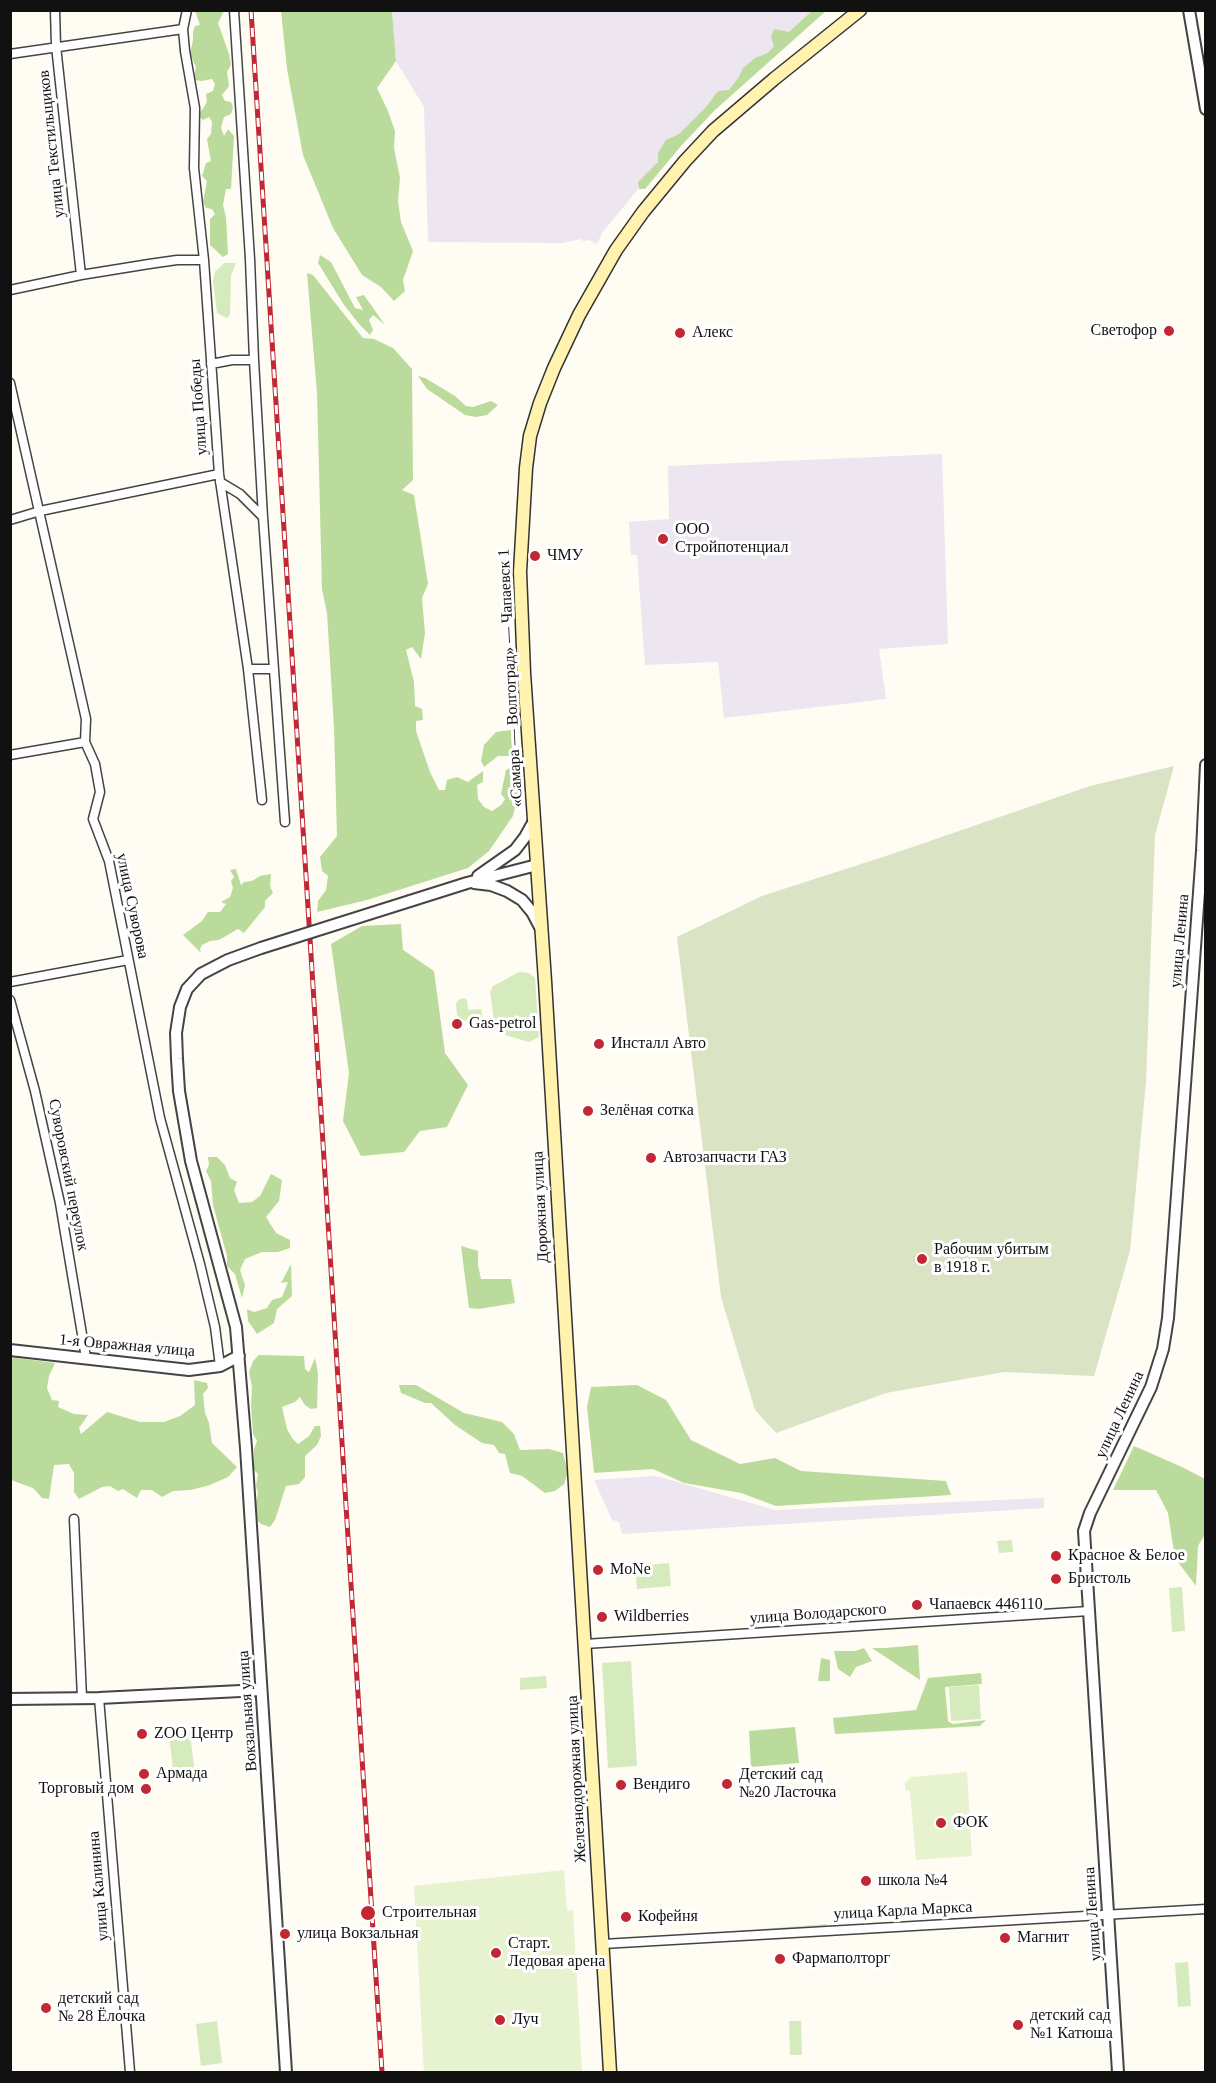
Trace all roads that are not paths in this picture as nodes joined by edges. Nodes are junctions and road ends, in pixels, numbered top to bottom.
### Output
1 (55, 10) edge
2 (187, 10) edge
3 (234, 10) edge
4 (860, 10) edge
5 (1189, 10) edge
6 (183, 29) junction
7 (56, 46) junction
8 (10, 54) edge
9 (1206, 109) edge
10 (204, 260) junction
11 (81, 275) junction
12 (10, 290) edge
13 (254, 360) junction
14 (211, 364) junction
15 (10, 383) edge
16 (220, 478) junction
17 (40, 512) junction
18 (263, 517) junction
19 (10, 520) edge
20 (248, 669) junction
21 (274, 669) junction
22 (85, 742) junction
23 (10, 755) edge
24 (1206, 765) edge
25 (261, 800) dead end
26 (534, 820) junction
27 (285, 822) dead end
28 (537, 865) junction
29 (468, 883) junction
30 (541, 929) junction
31 (128, 960) junction
32 (10, 982) edge
33 (10, 1000) edge
34 (10, 1350) edge
35 (238, 1352) junction
36 (86, 1358) junction
37 (220, 1366) junction
38 (574, 1483) joint
39 (74, 1519) dead end
40 (1089, 1611) junction
41 (585, 1644) junction
42 (261, 1690) junction
43 (82, 1698) junction
44 (99, 1698) junction
45 (10, 1699) edge
46 (1206, 1909) edge
47 (1108, 1914) junction
48 (603, 1944) junction
49 (130, 2073) edge
50 (286, 2073) edge
51 (610, 2073) edge
52 (1118, 2073) edge

1 - 7 street, улица Текстильщиков
2 - 6 street, улица Победы
3 - 13 street
4 - 26 main road, «Самара — Волгоград» — Чапаевск 1
5 - 9 street
6 - 7 street
6 - 10 street, улица Победы
7 - 8 street
7 - 11 street, улица Текстильщиков
10 - 11 street
10 - 14 street, улица Победы
11 - 12 street
13 - 14 street
13 - 18 street
14 - 16 street, улица Победы
15 - 17 street, улица Суворова
16 - 17 street
16 - 18 street
16 - 20 street, улица Победы
17 - 19 street
17 - 22 street, улица Суворова
18 - 21 street
20 - 21 street
20 - 25 street, улица Победы
21 - 27 street
22 - 23 street
22 - 31 street, улица Суворова
24 - 40 street, улица Ленина
26 - 28 main road, «Самара — Волгоград» — Чапаевск 1
26 - 29 street
28 - 29 street
28 - 30 main road, Дорожная улица
29 - 30 street
29 - 35 street, Вокзальная улица, bridge
30 - 38 main road, Дорожная улица
31 - 32 street
31 - 37 street, улица Суворова
33 - 36 street, Суворовский переулок
34 - 36 street, 1-я Овражная улица
35 - 37 street, 1-я Овражная улица
35 - 42 street, Вокзальная улица
36 - 37 street, 1-я Овражная улица
38 - 41 main road, Железнодорожная улица
39 - 43 street
40 - 41 street, улица Володарского
40 - 47 street, улица Ленина
41 - 48 main road, Железнодорожная улица
42 - 44 street
42 - 50 street, Вокзальная улица
43 - 44 street
43 - 45 street
44 - 49 street, улица Калинина
46 - 47 street, улица Карла Маркса
47 - 48 street, улица Карла Маркса
47 - 52 street, улица Ленина
48 - 51 main road, Железнодорожная улица

